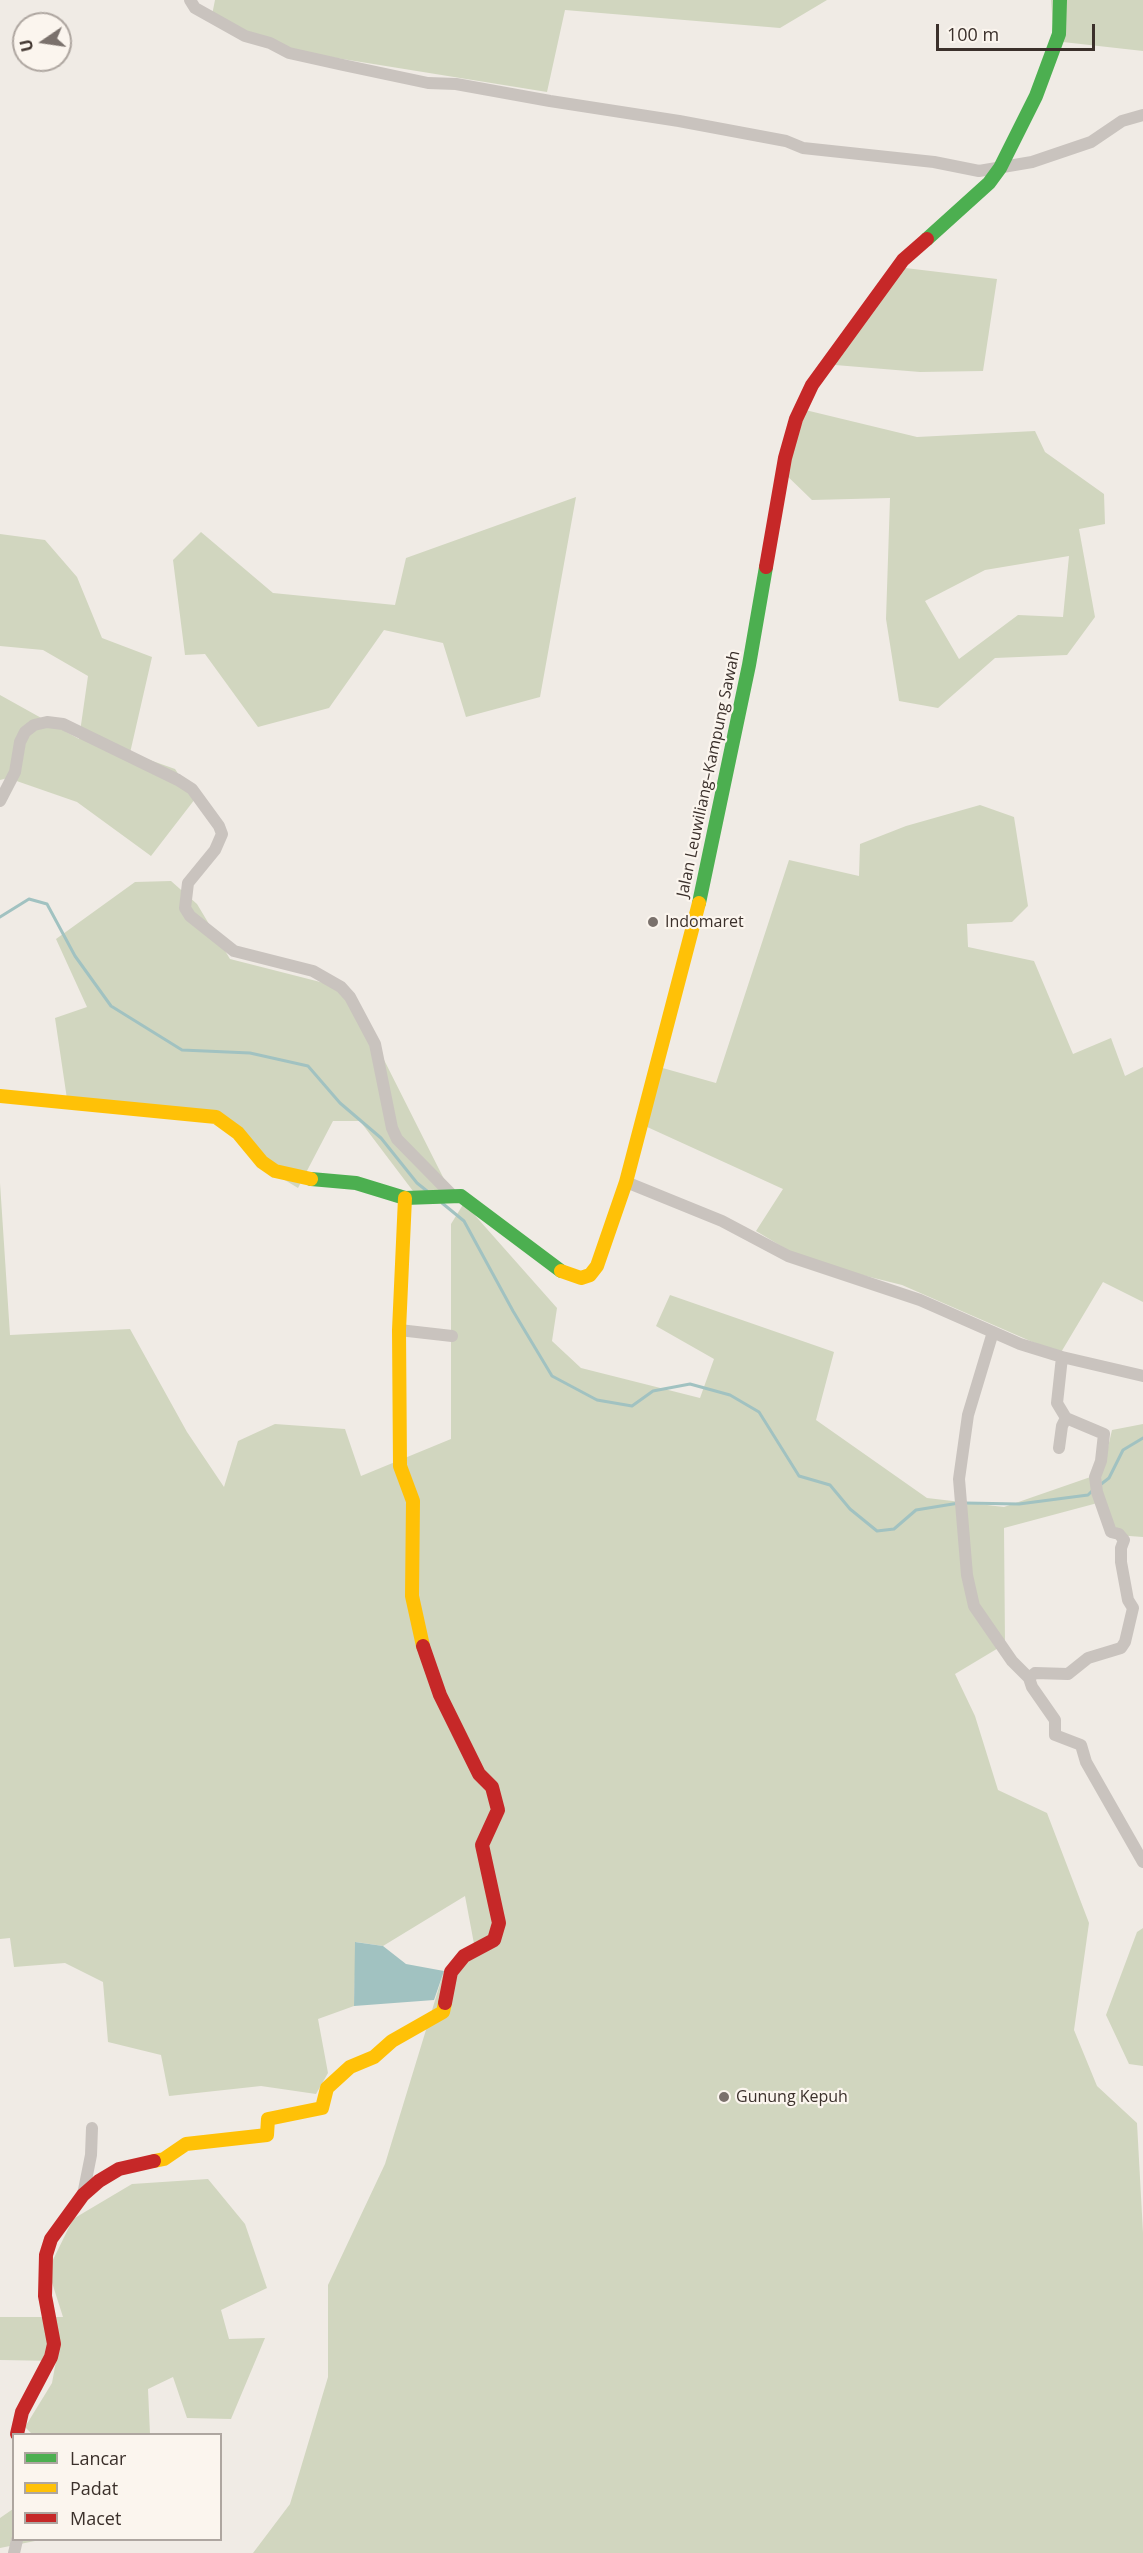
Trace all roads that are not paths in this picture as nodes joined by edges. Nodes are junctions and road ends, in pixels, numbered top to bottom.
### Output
1 (190, 0) edge
2 (1060, 0) edge
3 (1143, 116) edge
4 (1000, 168) junction
5 (0, 801) edge
6 (0, 1096) edge
7 (626, 1182) junction
8 (449, 1195) junction
9 (405, 1198) junction
10 (399, 1330) junction
11 (993, 1332) junction
12 (452, 1336) dead end
13 (1062, 1357) junction
14 (1143, 1376) edge
15 (1065, 1418) junction
16 (1059, 1448) dead end
17 (1029, 1678) junction
18 (1143, 1862) edge
19 (92, 2128) dead end
20 (83, 2195) junction
21 (16, 2433) edge

1 - 4 street
2 - 4 main road, Jalan Leuwiliang–Kampung Sawah
3 - 4 street
4 - 7 main road, Jalan Leuwiliang–Kampung Sawah
5 - 8 street
6 - 9 main road
7 - 8 main road, Jalan Leuwiliang–Kampung Sawah
7 - 11 street
8 - 9 main road
9 - 10 main road
10 - 12 street
10 - 20 main road
11 - 13 street
11 - 17 street
13 - 14 street
13 - 15 street
15 - 16 street
15 - 17 street
17 - 18 street
19 - 20 street
20 - 21 main road

